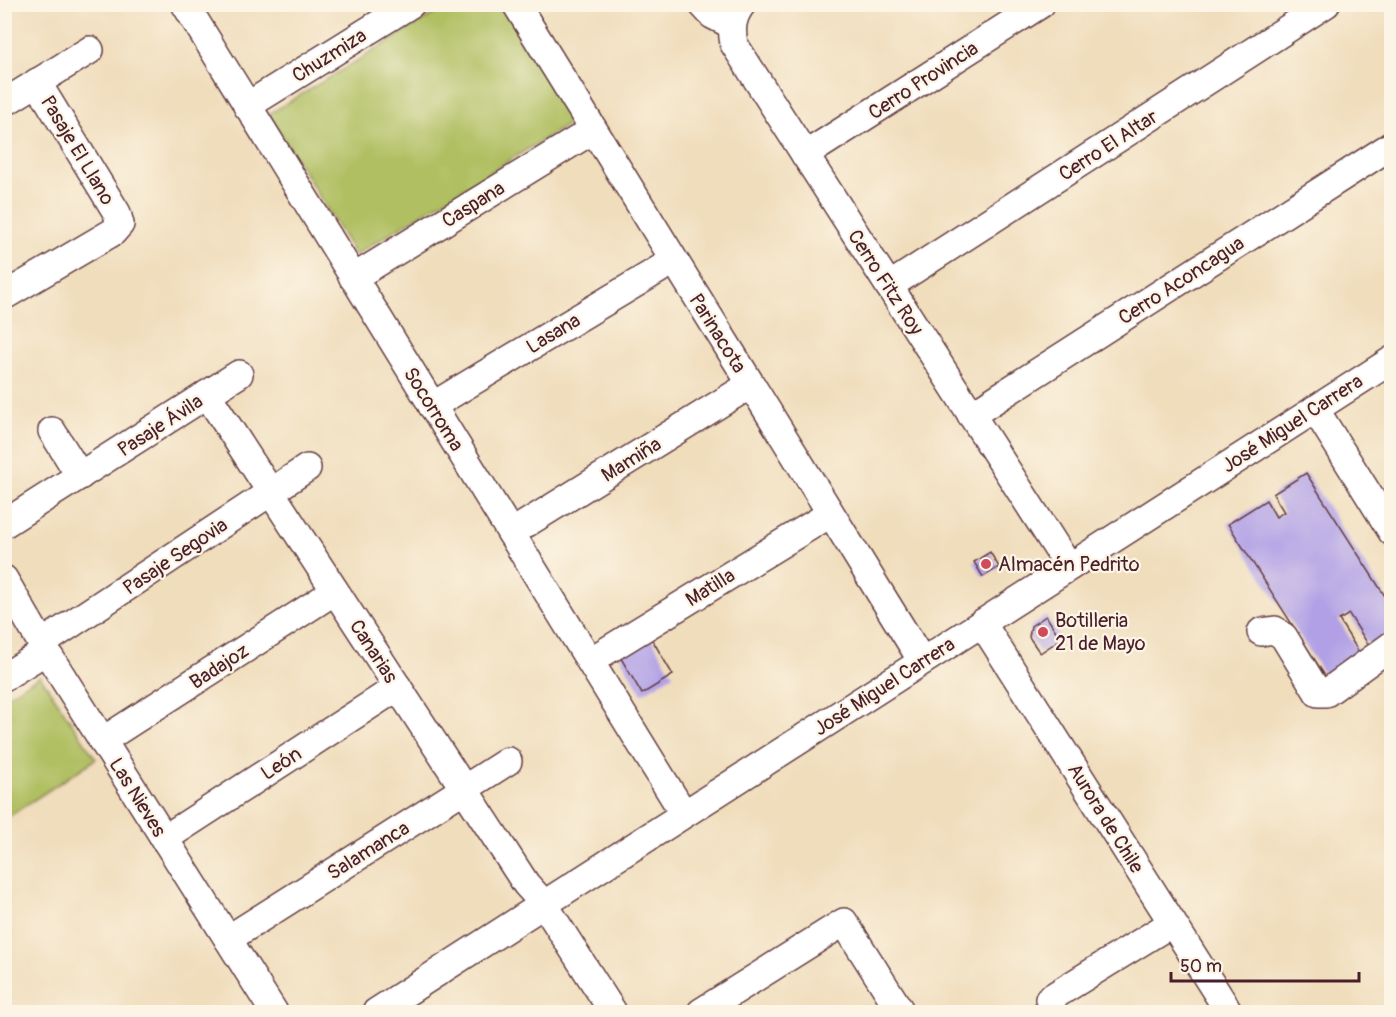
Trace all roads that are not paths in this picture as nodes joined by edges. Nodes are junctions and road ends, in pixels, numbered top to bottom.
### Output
1 (185, 4) edge
2 (411, 4) edge
3 (516, 4) edge
4 (702, 4) edge
5 (1041, 4) edge
6 (1326, 4) edge
7 (737, 15) edge
8 (90, 50) dead end
9 (38, 82) junction
10 (4, 103) edge
11 (247, 106) junction
12 (593, 130) junction
13 (1392, 145) edge
14 (806, 155) junction
15 (673, 261) junction
16 (353, 278) junction
17 (890, 286) junction
18 (4, 296) edge
19 (1392, 360) edge
20 (239, 374) dead end
21 (750, 386) junction
22 (207, 394) junction
23 (432, 406) junction
24 (1315, 409) junction
25 (971, 415) junction
26 (52, 431) dead end
27 (307, 468) dead end
28 (80, 476) junction
29 (271, 492) junction
30 (830, 513) junction
31 (4, 524) edge
32 (1392, 532) edge
33 (511, 533) junction
34 (1069, 567) junction
35 (4, 579) edge
36 (335, 591) junction
37 (982, 623) junction
38 (1261, 632) dead end
39 (1392, 645) edge
40 (43, 647) junction
41 (590, 661) junction
42 (922, 662) junction
43 (4, 676) edge
44 (398, 687) junction
45 (102, 741) junction
46 (508, 760) dead end
47 (464, 789) junction
48 (684, 814) junction
49 (164, 839) junction
50 (544, 904) junction
51 (1172, 923) junction
52 (228, 939) junction
53 (1049, 999) dead end
54 (712, 1010) edge
55 (274, 1012) edge
56 (376, 1012) edge
57 (613, 1012) edge
58 (901, 1012) edge
59 (1229, 1012) edge

1 - 11 street, Socorroma
2 - 11 street, Chuzmiza
3 - 12 street, Parinacota
4 - 7 street, Cerro Fitz Roy
5 - 14 street, Cerro Provincia
6 - 17 street, Cerro El Altar
7 - 14 street, Cerro Fitz Roy
8 - 9 street, Pasaje El Llano
9 - 10 street, Pasaje El Llano
9 - 18 street, Pasaje El Llano
11 - 16 street, Socorroma
12 - 15 street, Parinacota
12 - 16 street, Caspana
13 - 25 street, Cerro Aconcagua
14 - 17 street, Cerro Fitz Roy
15 - 21 street, Parinacota
15 - 23 street, Lasana
16 - 23 street, Socorroma
17 - 25 street, Cerro Fitz Roy
19 - 24 street, José Miguel Carrera
20 - 22 street, Pasaje Ávila
21 - 30 street, Parinacota
21 - 33 street, Mamiña
22 - 28 street, Pasaje Ávila
22 - 29 street, Canarias
23 - 33 street, Socorroma
24 - 32 street
24 - 34 street, José Miguel Carrera
25 - 34 street, Cerro Fitz Roy
26 - 28 street
27 - 29 street, Pasaje Segovia
28 - 31 street, Pasaje Ávila
29 - 36 street, Canarias
29 - 40 street, Pasaje Segovia
30 - 41 street, Matilla
30 - 42 street, Parinacota
33 - 41 street, Socorroma
34 - 37 street, José Miguel Carrera
35 - 40 street, Las Nieves
36 - 44 street, Canarias
36 - 45 street, Badajoz
37 - 42 street, José Miguel Carrera
37 - 51 street, Aurora de Chile
38 - 39 street
40 - 43 street, Pasaje Segovia
40 - 45 street, Las Nieves
41 - 48 street, Socorroma
42 - 48 street, José Miguel Carrera
44 - 47 street, Canarias
44 - 49 street, León
45 - 49 street, Las Nieves
46 - 47 street, Salamanca
47 - 50 street, Canarias
47 - 52 street, Salamanca
48 - 50 street, José Miguel Carrera
49 - 52 street, Las Nieves
50 - 56 street, José Miguel Carrera
50 - 57 street, Canarias
51 - 53 street
51 - 59 street, Aurora de Chile
52 - 55 street, Las Nieves
54 - 58 street

